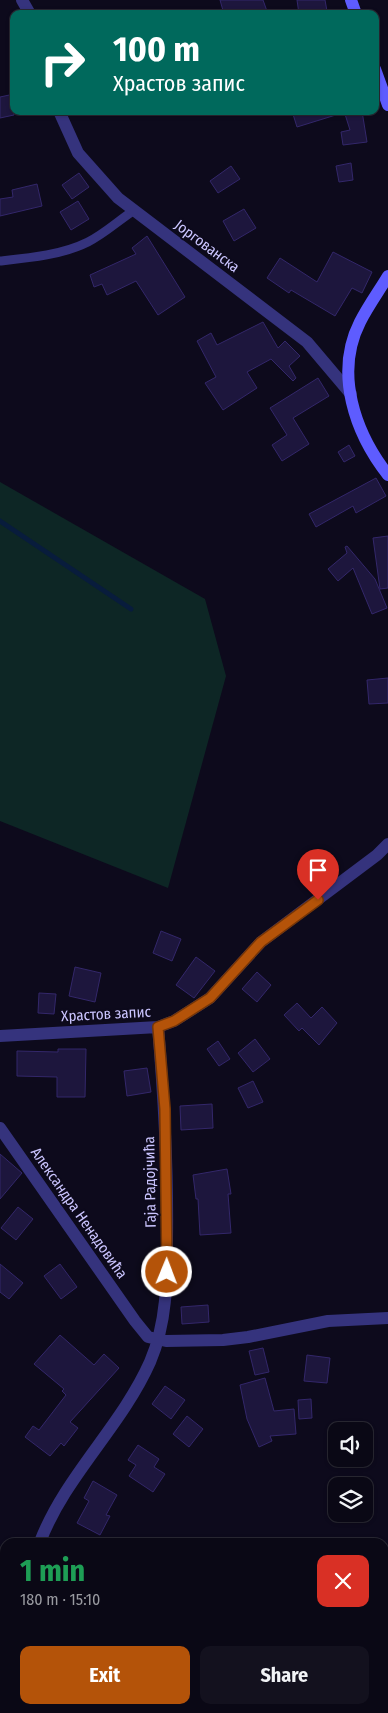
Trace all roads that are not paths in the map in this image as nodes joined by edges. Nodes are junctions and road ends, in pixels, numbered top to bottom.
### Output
1 (379, 80) edge
2 (388, 105) edge
3 (61, 115) edge
4 (133, 211) junction
5 (0, 261) edge
6 (388, 276) edge
7 (351, 394) junction
8 (388, 475) edge
9 (388, 844) edge
10 (158, 1027) junction
11 (0, 1036) edge
12 (0, 1128) edge
13 (388, 1318) edge
14 (158, 1340) junction
15 (42, 1538) edge

1 - 2 street
3 - 4 street, Јоргованска
4 - 5 lane
4 - 7 street, Јоргованска
6 - 7 street
7 - 8 street
9 - 10 street, Храстов запис
10 - 11 street, Храстов запис
10 - 14 street, Гаја Радојчића
12 - 14 street, Александра Ненадовића
13 - 14 street
14 - 15 street, Гаја Радојчића

